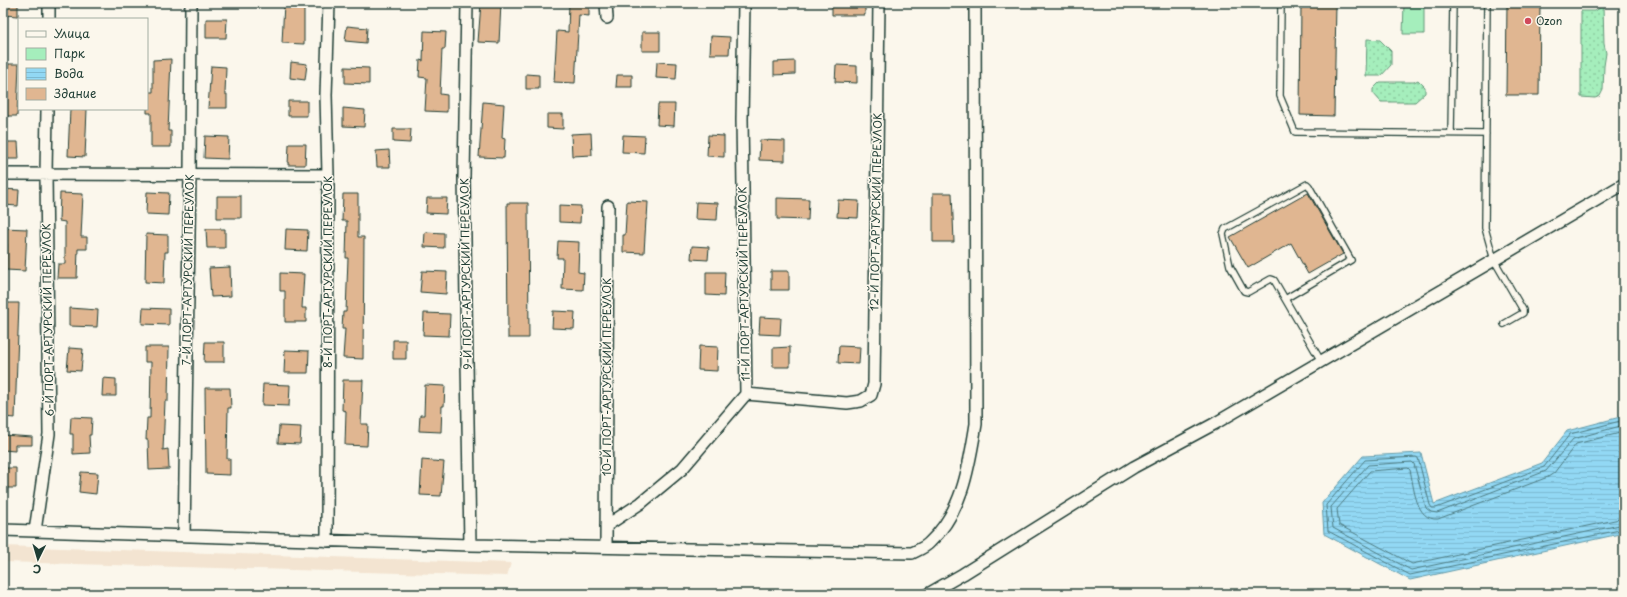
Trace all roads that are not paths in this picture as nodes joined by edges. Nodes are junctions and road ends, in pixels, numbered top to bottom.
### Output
1 (49, 3) edge
2 (191, 3) edge
3 (329, 3) edge
4 (466, 3) edge
5 (606, 3) edge
6 (744, 3) edge
7 (879, 3) edge
8 (975, 3) edge
9 (1281, 3) edge
10 (1453, 3) edge
11 (1487, 3) edge
12 (49, 18) edge
13 (607, 18) dead end
14 (47, 110) edge
15 (1451, 133) junction
16 (1486, 134) junction
17 (3, 174) edge
18 (46, 174) junction
19 (190, 174) junction
20 (328, 175) junction
21 (1624, 184) edge
22 (608, 206) dead end
23 (1494, 260) junction
24 (1285, 299) junction
25 (1504, 324) dead end
26 (1320, 361) junction
27 (746, 394) junction
28 (606, 526) junction
29 (3, 530) edge
30 (36, 531) junction
31 (184, 536) junction
32 (327, 541) junction
33 (470, 545) junction
34 (606, 547) junction
35 (928, 594) edge

1 - 12 street
2 - 19 street, 7-Й ПОРТ-АРТУРСКИЙ ПЕРЕУЛОК
3 - 20 street, 8-Й ПОРТ-АРТУРСКИЙ ПЕРЕУЛОК
4 - 33 street, 9-Й ПОРТ-АРТУРСКИЙ ПЕРЕУЛОК
5 - 13 street
6 - 27 street, 11-Й ПОРТ-АРТУРСКИЙ ПЕРЕУЛОК
7 - 27 street, 12-Й ПОРТ-АРТУРСКИЙ ПЕРЕУЛОК
8 - 34 street
9 - 15 lane
10 - 15 lane
11 - 16 lane
14 - 18 street, 6-Й ПОРТ-АРТУРСКИЙ ПЕРЕУЛОК
15 - 16 lane
16 - 23 lane
17 - 18 street
18 - 19 street
18 - 30 street, 6-Й ПОРТ-АРТУРСКИЙ ПЕРЕУЛОК
19 - 20 street
19 - 31 street, 7-Й ПОРТ-АРТУРСКИЙ ПЕРЕУЛОК
20 - 32 street, 8-Й ПОРТ-АРТУРСКИЙ ПЕРЕУЛОК
21 - 23 street
22 - 28 street, 10-Й ПОРТ-АРТУРСКИЙ ПЕРЕУЛОК
23 - 25 lane
23 - 26 street
24 - 24 lane
24 - 26 lane
26 - 35 street
27 - 28 street, 11-Й ПОРТ-АРТУРСКИЙ ПЕРЕУЛОК
28 - 34 street, 10-Й ПОРТ-АРТУРСКИЙ ПЕРЕУЛОК
29 - 30 street
30 - 31 street
31 - 32 street
32 - 33 street
33 - 34 street

